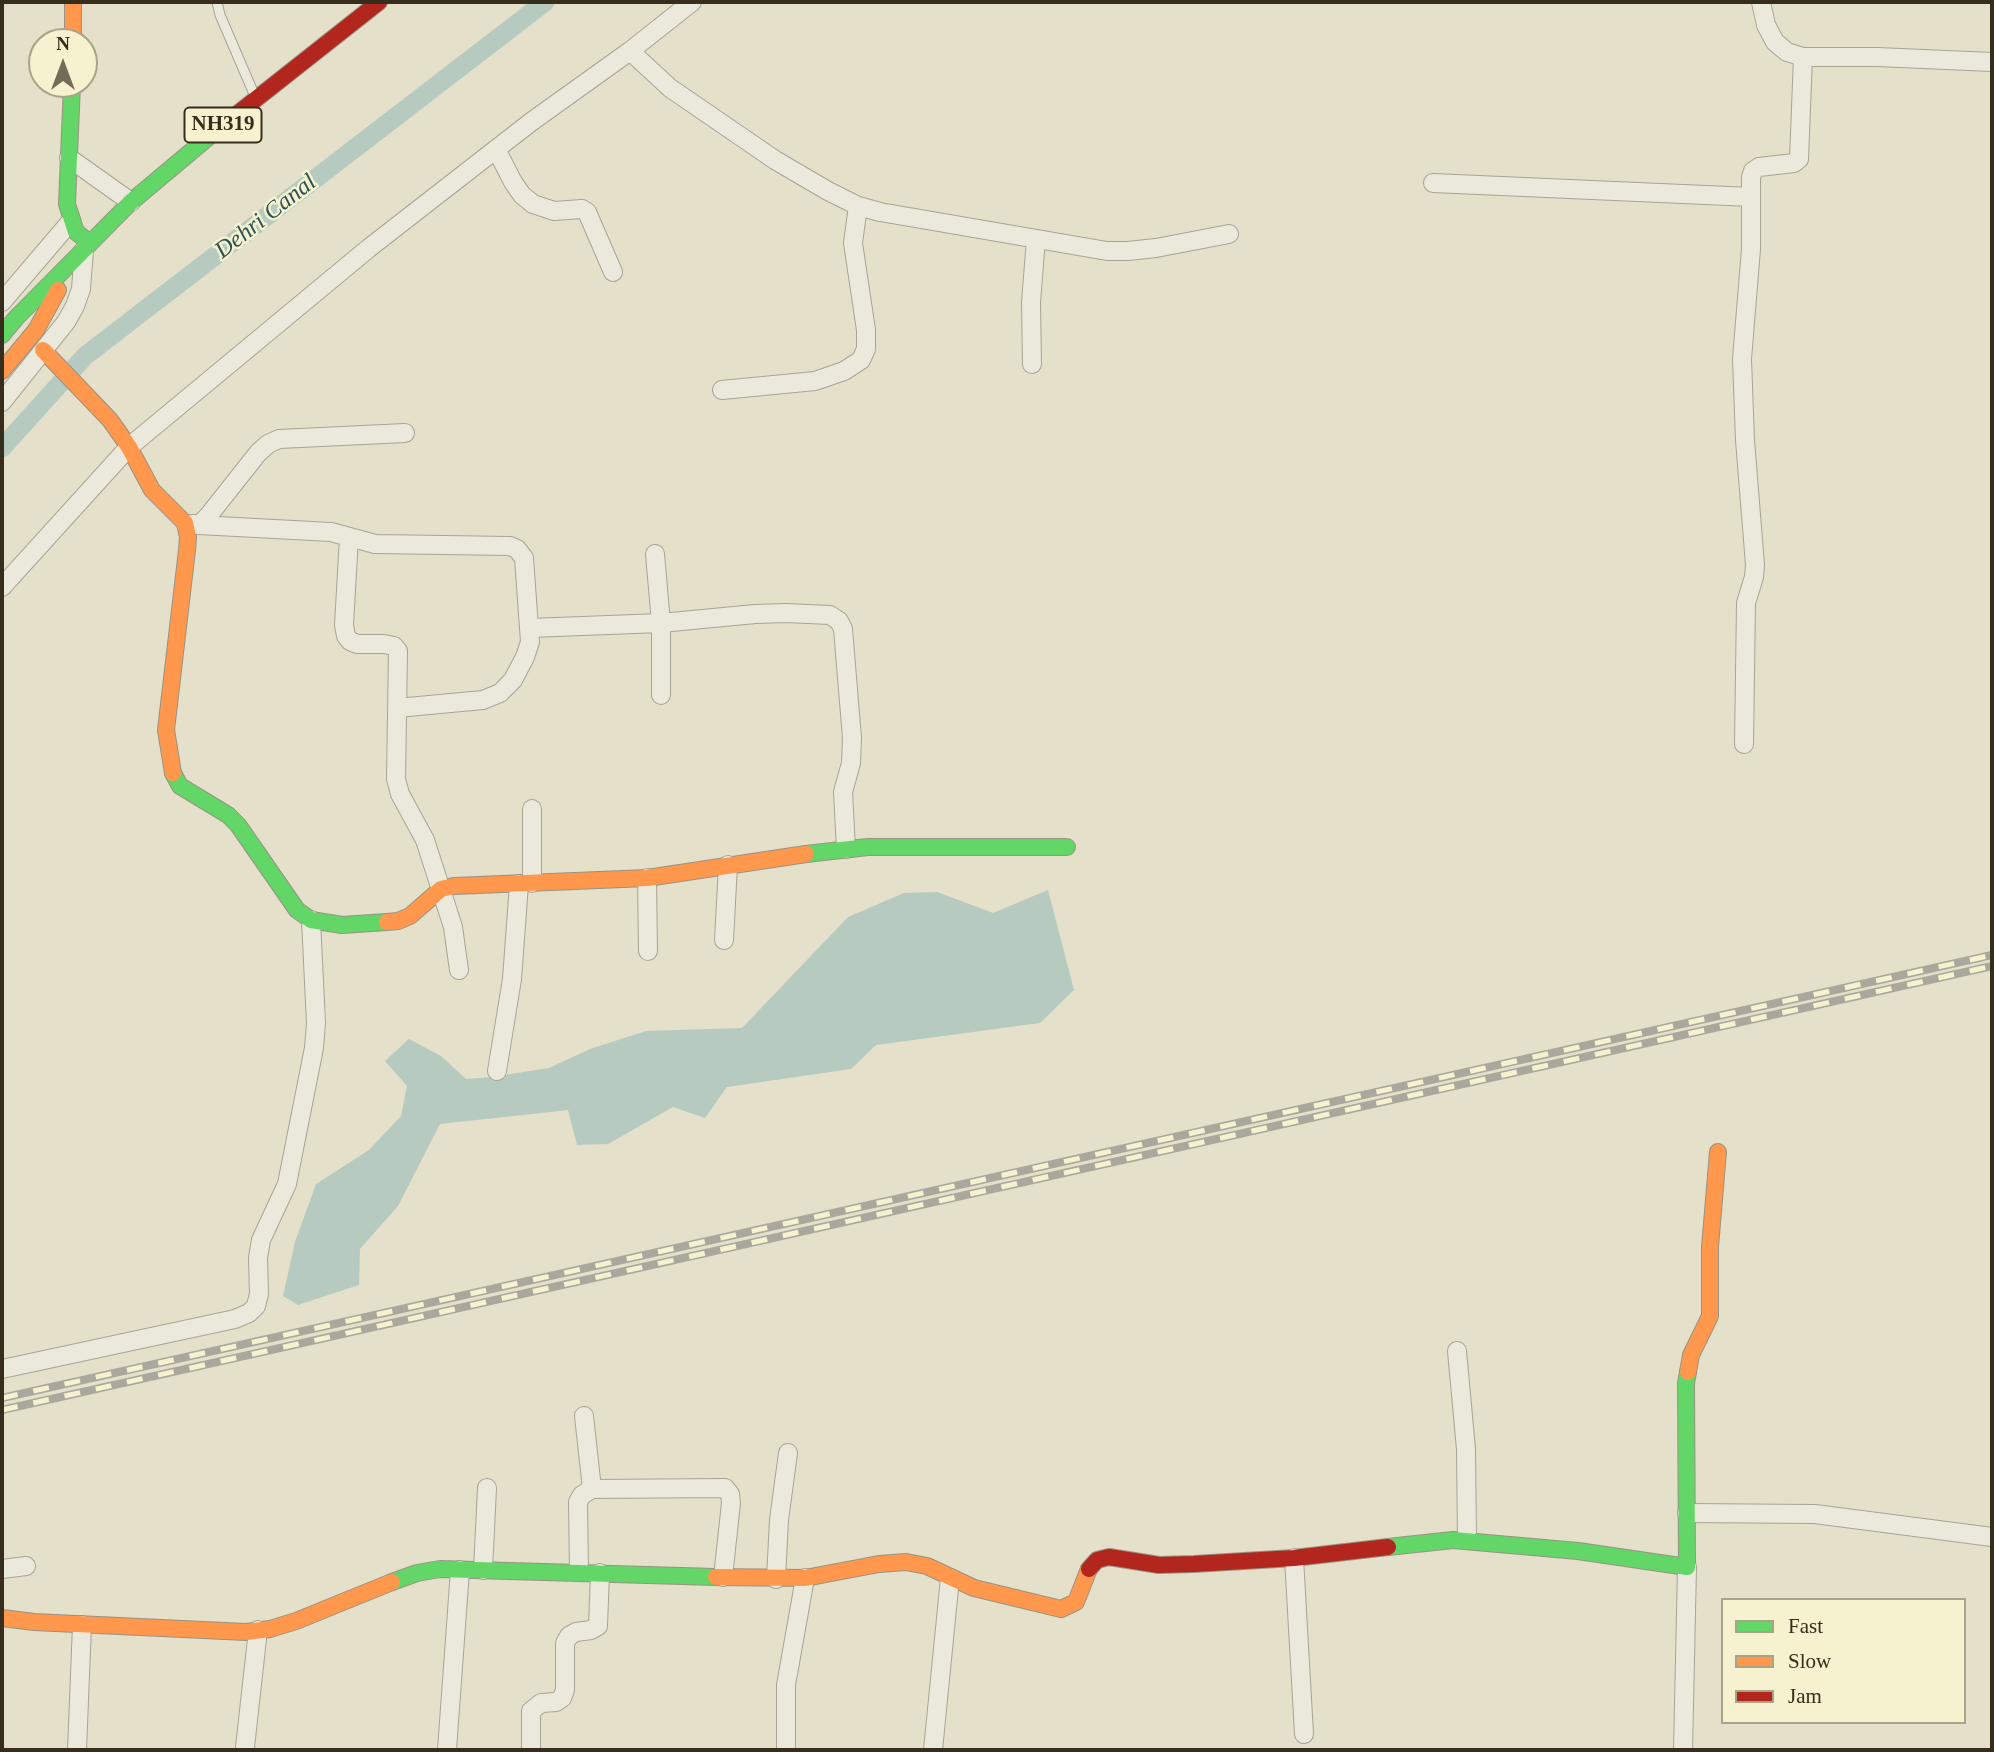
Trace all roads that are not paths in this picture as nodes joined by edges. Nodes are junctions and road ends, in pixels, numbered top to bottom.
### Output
1 (74, 2) edge
2 (217, 2) edge
3 (379, 2) edge
4 (692, 2) edge
5 (1761, 2) edge
6 (73, 28) edge
7 (630, 51) junction
8 (1803, 57) junction
9 (1992, 62) edge
10 (71, 98) edge
11 (256, 99) junction
12 (496, 149) junction
13 (69, 158) junction
14 (1433, 183) dead end
15 (1751, 197) junction
16 (131, 202) junction
17 (858, 206) junction
18 (71, 221) junction
19 (1229, 234) dead end
20 (1036, 239) junction
21 (83, 250) junction
22 (613, 272) dead end
23 (2, 302) edge
24 (2, 335) edge
25 (48, 356) junction
26 (1032, 364) dead end
27 (2, 371) edge
28 (722, 390) dead end
29 (2, 402) edge
30 (405, 433) dead end
31 (130, 447) junction
32 (192, 524) junction
33 (349, 537) junction
34 (655, 554) dead end
35 (2, 587) edge
36 (661, 623) junction
37 (530, 628) junction
38 (661, 695) dead end
39 (397, 708) junction
40 (1744, 744) dead end
41 (532, 809) dead end
42 (1066, 847) dead end
43 (846, 849) junction
44 (728, 865) junction
45 (647, 878) junction
46 (525, 884) junction
47 (440, 889) junction
48 (311, 920) junction
49 (724, 940) dead end
50 (648, 951) dead end
51 (459, 970) dead end
52 (497, 1071) dead end
53 (1718, 1152) dead end
54 (1457, 1351) dead end
55 (2, 1369) edge
56 (584, 1416) dead end
57 (788, 1453) dead end
58 (487, 1488) dead end
59 (592, 1489) junction
60 (1687, 1513) junction
61 (1992, 1537) edge
62 (1467, 1540) junction
63 (1294, 1558) junction
64 (26, 1566) dead end
65 (1687, 1567) junction
66 (2, 1569) edge
67 (460, 1570) junction
68 (484, 1570) junction
69 (579, 1572) junction
70 (600, 1573) junction
71 (723, 1577) junction
72 (805, 1578) junction
73 (950, 1578) junction
74 (776, 1579) junction
75 (2, 1618) edge
76 (82, 1625) junction
77 (258, 1630) junction
78 (1304, 1734) dead end
79 (245, 1747) dead end
80 (77, 1750) edge
81 (447, 1750) edge
82 (531, 1750) edge
83 (786, 1750) edge
84 (933, 1750) edge
85 (1683, 1750) edge

1 - 6 main road
2 - 11 lane
3 - 11 main road, NH319
4 - 7 street
5 - 8 street
7 - 12 street
7 - 17 street
8 - 9 street
8 - 15 street
10 - 13 main road
11 - 16 main road, NH319
12 - 22 street
12 - 31 street
13 - 16 street
13 - 18 main road
14 - 15 street
15 - 40 street
16 - 21 main road, NH319
17 - 20 street
17 - 28 street
18 - 21 main road
18 - 23 street
19 - 20 street
20 - 26 street
21 - 24 main road
21 - 25 street
21 - 27 main road
25 - 29 street
25 - 31 main road
30 - 32 street
31 - 32 main road
31 - 35 street
32 - 33 street
32 - 48 main road
33 - 37 street
33 - 39 street
34 - 36 street
36 - 37 street
36 - 38 street
36 - 43 street
37 - 39 street
39 - 47 street
41 - 46 street
42 - 43 main road
43 - 44 main road
44 - 45 main road
44 - 49 street
45 - 46 main road
45 - 50 street
46 - 47 main road
46 - 52 street
47 - 48 main road
47 - 51 street
48 - 55 street
53 - 60 main road
54 - 62 street
56 - 59 street
57 - 74 street
58 - 68 street
59 - 69 street
59 - 71 street
60 - 61 street
60 - 65 main road
62 - 63 main road
62 - 65 main road
63 - 73 main road
63 - 78 street
64 - 66 street
65 - 85 street
67 - 68 main road
67 - 77 main road
67 - 81 street
68 - 69 main road
69 - 70 main road
70 - 71 main road
70 - 82 street
71 - 74 main road
72 - 73 main road
72 - 74 main road
72 - 83 street
73 - 84 street
75 - 76 main road
76 - 77 main road
76 - 80 street
77 - 79 street

